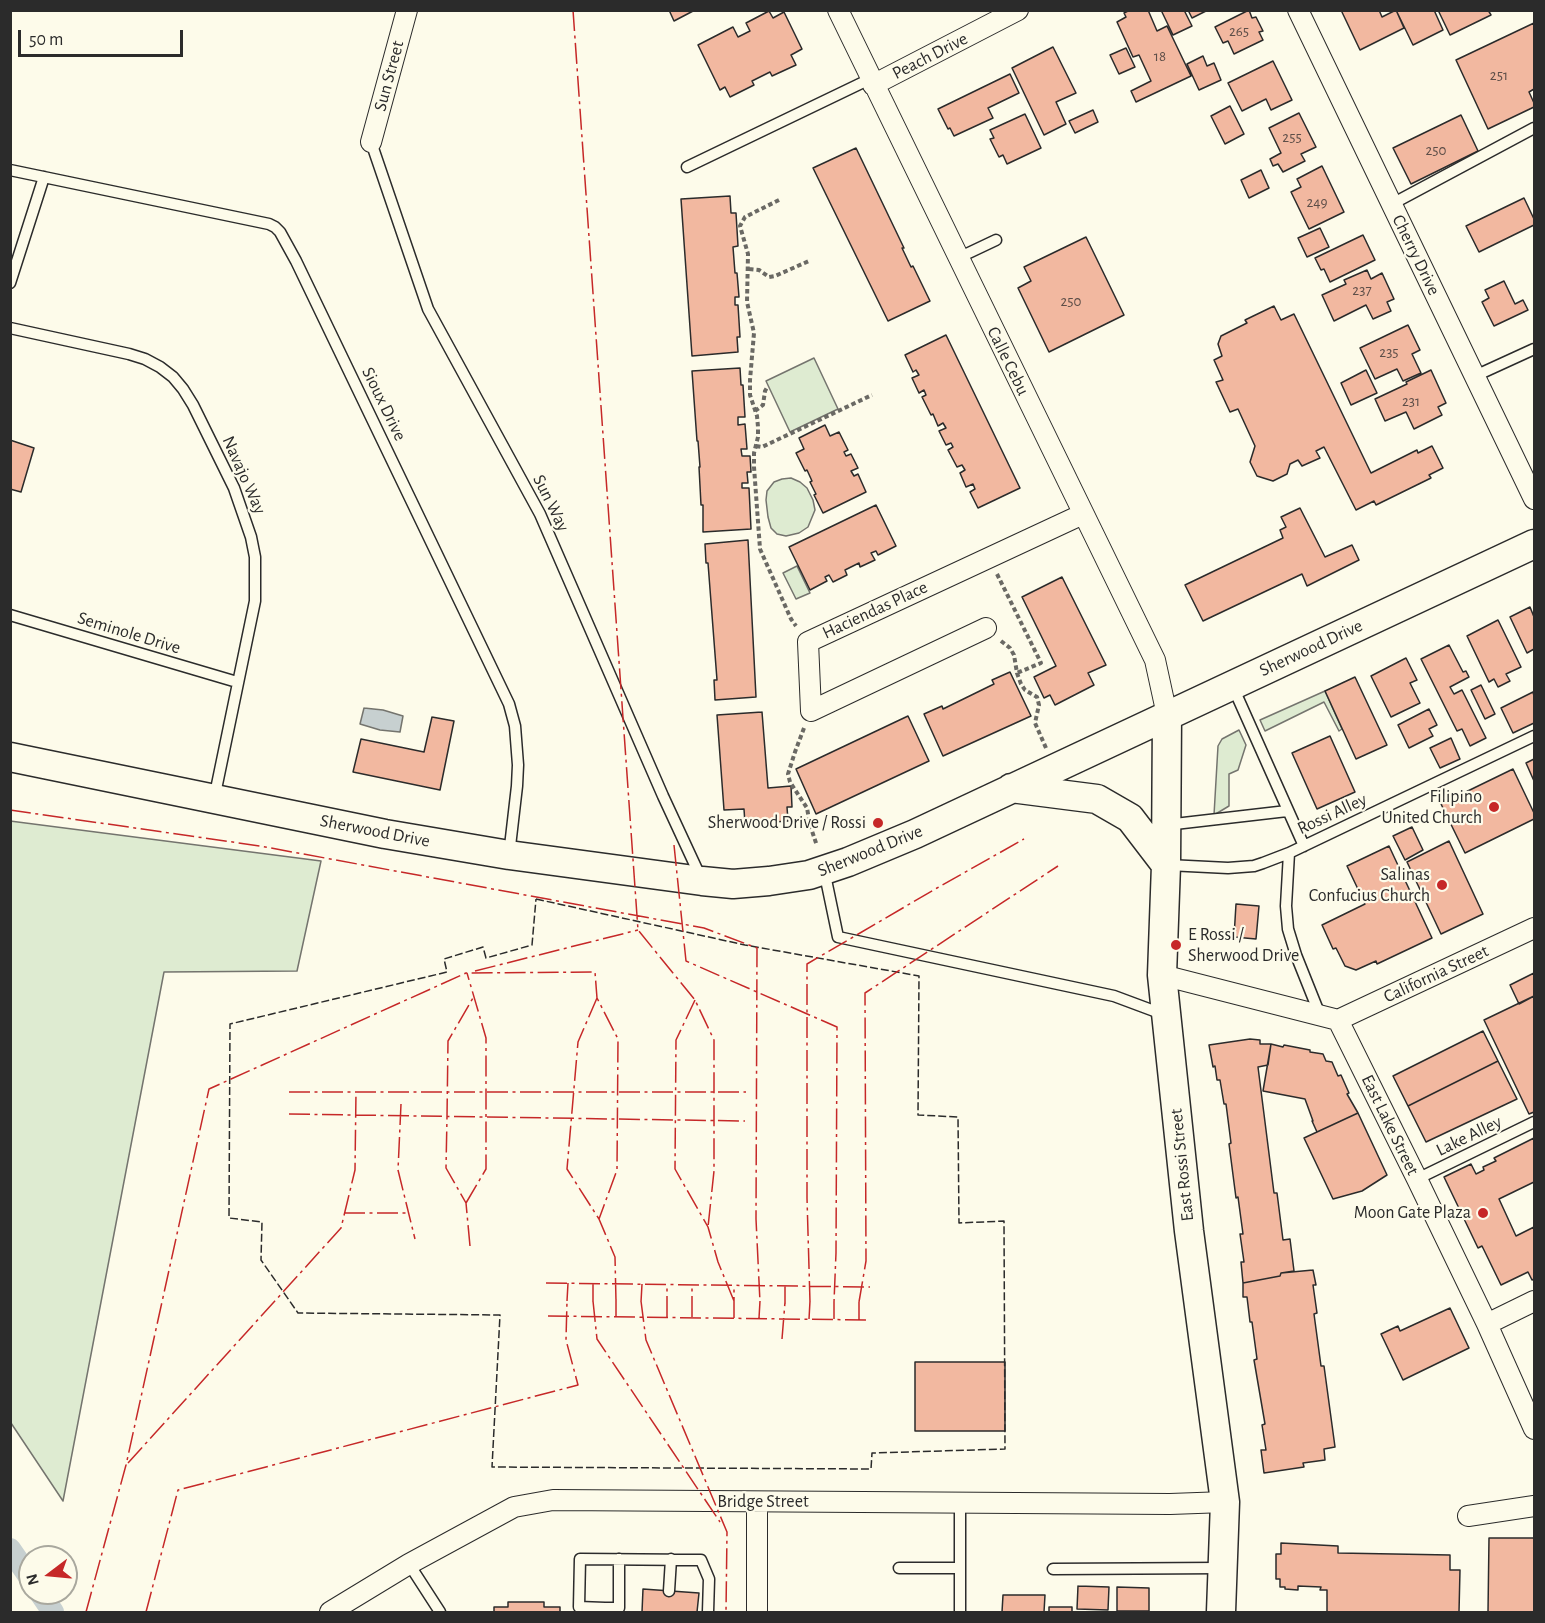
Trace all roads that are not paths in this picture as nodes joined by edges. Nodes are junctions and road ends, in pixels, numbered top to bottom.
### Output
1 (406, 10) edge
2 (838, 10) edge
3 (1018, 10) edge
4 (1298, 10) edge
5 (872, 82) junction
6 (1534, 129) edge
7 (370, 142) joint
8 (687, 167) dead end
9 (10, 170) edge
10 (44, 177) junction
11 (1392, 204) junction
12 (996, 240) dead end
13 (957, 258) junction
14 (10, 283) edge
15 (10, 328) edge
16 (1534, 349) edge
17 (1475, 376) junction
18 (1534, 499) edge
19 (1083, 514) junction
20 (1534, 544) edge
21 (10, 615) edge
22 (986, 628) road end
23 (237, 682) junction
24 (1232, 685) junction
25 (1167, 715) junction
26 (1534, 736) edge
27 (10, 757) edge
28 (1011, 788) junction
29 (214, 799) junction
30 (1287, 811) junction
31 (1166, 825) junction
32 (1304, 846) junction
33 (1289, 853) junction
34 (509, 855) junction
35 (1166, 865) junction
36 (824, 870) junction
37 (702, 881) junction
38 (1534, 928) edge
39 (1161, 975) junction
40 (1166, 1015) junction
41 (1329, 1018) junction
42 (1534, 1122) edge
43 (1417, 1179) junction
44 (1534, 1301) edge
45 (1487, 1324) junction
46 (1534, 1429) edge
47 (757, 1502) junction
48 (1225, 1502) junction
49 (960, 1503) junction
50 (1534, 1506) edge
51 (1468, 1516) dead end
52 (619, 1559) junction
53 (671, 1559) junction
54 (409, 1564) junction
55 (899, 1568) dead end
56 (960, 1568) junction
57 (1223, 1568) junction
58 (1053, 1569) dead end
59 (669, 1591) dead end
60 (605, 1610) edge
61 (330, 1612) edge
62 (441, 1612) edge
63 (708, 1612) edge
64 (757, 1612) edge
65 (960, 1612) edge
66 (1221, 1612) edge

1 - 7 street, Sun Street
2 - 5 street, Calle Cebu
3 - 5 street, Peach Drive
4 - 11 street, Cherry Drive
5 - 8 lane
5 - 13 street, Calle Cebu
6 - 11 lane
7 - 37 lane, Sun Way
9 - 10 lane, Sioux Drive
10 - 14 lane
10 - 34 lane, Sioux Drive
11 - 17 street, Cherry Drive
12 - 13 lane
13 - 19 street, Calle Cebu
15 - 23 lane, Navajo Way
16 - 17 lane
17 - 18 street, Cherry Drive
19 - 22 street, Haciendas Place
19 - 25 street, Calle Cebu
20 - 24 main road, Sherwood Drive
21 - 23 lane, Seminole Drive
23 - 29 lane, Navajo Way
24 - 25 main road, Sherwood Drive
24 - 30 lane
25 - 28 main road, Sherwood Drive
25 - 31 main road, East Rossi Street
26 - 32 lane, Rossi Alley
27 - 29 main road, Sherwood Drive
28 - 35 main road
28 - 36 main road, Sherwood Drive
29 - 34 main road, Sherwood Drive
30 - 31 lane
30 - 32 lane
31 - 35 main road, East Rossi Street
32 - 33 lane, Rossi Alley
33 - 35 lane, Rossi Alley
33 - 41 lane
34 - 37 main road, Sherwood Drive
35 - 39 main road, East Rossi Street
36 - 37 main road, Sherwood Drive
36 - 40 lane
38 - 41 street, California Street
39 - 40 main road, East Rossi Street
39 - 41 street
40 - 48 main road, East Rossi Street
41 - 43 street, East Lake Street
42 - 43 lane, Lake Alley
43 - 45 street, East Lake Street
44 - 45 street
45 - 46 street, East Lake Street
47 - 49 street, Bridge Street
47 - 54 street, Bridge Street
47 - 64 street
48 - 49 street, Bridge Street
48 - 57 main road, East Rossi Street
49 - 56 lane
50 - 51 street
52 - 53 lane
52 - 60 lane
52 - 60 lane
53 - 59 lane
53 - 63 lane
54 - 61 street, Bridge Street
54 - 62 lane
55 - 56 lane
56 - 65 lane
57 - 58 lane
57 - 66 main road, East Rossi Street

